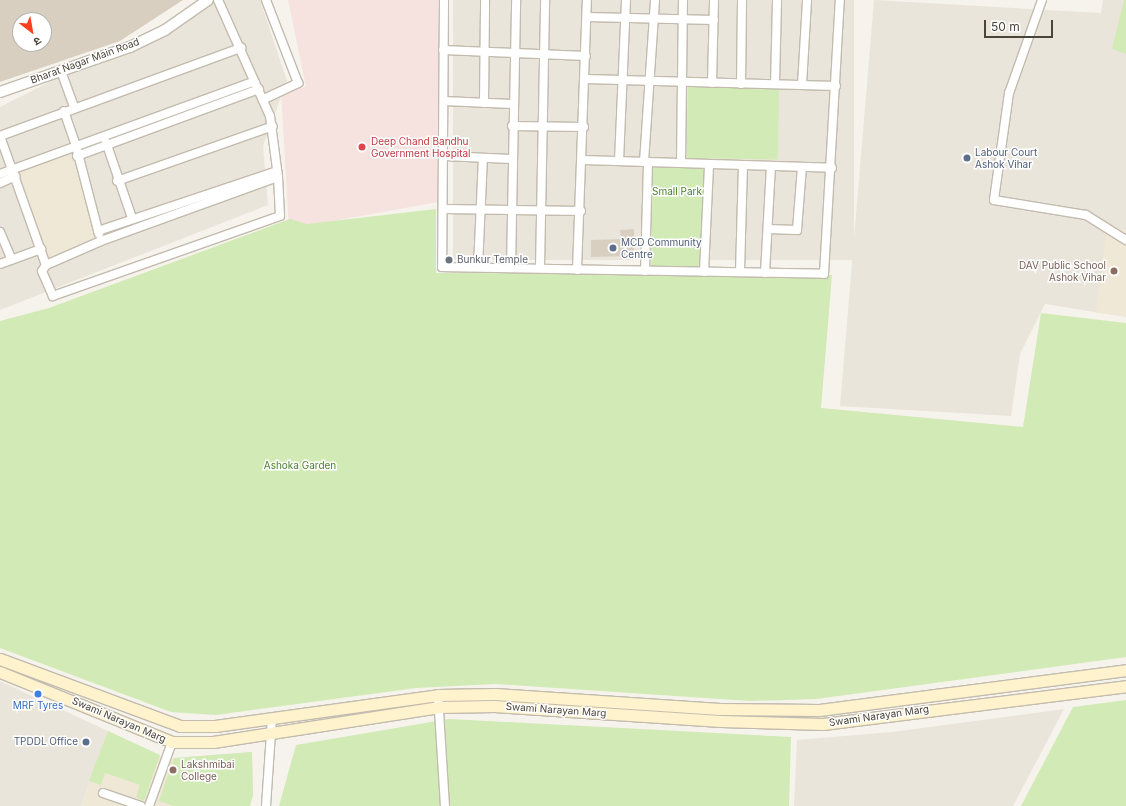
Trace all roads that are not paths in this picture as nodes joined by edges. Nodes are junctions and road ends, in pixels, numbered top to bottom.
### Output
1 (208, 0) edge
2 (218, 0) edge
3 (266, 0) edge
4 (444, 0) edge
5 (485, 0) edge
6 (516, 0) edge
7 (545, 0) edge
8 (587, 0) edge
9 (626, 0) edge
10 (655, 0) edge
11 (683, 0) edge
12 (714, 0) edge
13 (742, 0) edge
14 (777, 0) edge
15 (807, 0) edge
16 (840, 0) edge
17 (1042, 0) edge
18 (587, 17) junction
19 (625, 17) junction
20 (655, 17) junction
21 (682, 18) junction
22 (714, 20) junction
23 (241, 48) junction
24 (443, 50) junction
25 (484, 53) junction
26 (514, 54) junction
27 (545, 54) junction
28 (586, 56) junction
29 (62, 70) junction
30 (585, 79) junction
31 (622, 80) junction
32 (255, 81) junction
33 (649, 81) junction
34 (682, 82) junction
35 (712, 83) junction
36 (741, 84) junction
37 (775, 84) junction
38 (802, 85) junction
39 (836, 86) junction
40 (259, 89) junction
41 (0, 92) edge
42 (264, 99) junction
43 (444, 101) junction
44 (484, 103) junction
45 (512, 104) junction
46 (74, 106) junction
47 (64, 111) junction
48 (273, 126) junction
49 (512, 126) junction
50 (542, 126) junction
51 (584, 127) junction
52 (0, 136) edge
53 (104, 136) junction
54 (76, 146) junction
55 (107, 147) junction
56 (77, 156) junction
57 (444, 156) junction
58 (483, 158) junction
59 (511, 159) junction
60 (583, 160) junction
61 (619, 161) junction
62 (646, 162) junction
63 (681, 163) junction
64 (709, 164) junction
65 (743, 165) junction
66 (771, 166) junction
67 (802, 167) junction
68 (832, 168) junction
69 (15, 172) junction
70 (0, 174) edge
71 (278, 174) junction
72 (117, 181) junction
73 (0, 183) edge
74 (444, 209) junction
75 (480, 209) junction
76 (581, 211) junction
77 (511, 212) junction
78 (541, 212) junction
79 (132, 218) junction
80 (768, 229) junction
81 (98, 231) junction
82 (0, 232) edge
83 (1126, 240) edge
84 (101, 241) junction
85 (41, 249) junction
86 (12, 260) junction
87 (0, 264) edge
88 (46, 265) junction
89 (478, 267) junction
90 (511, 268) junction
91 (540, 268) junction
92 (577, 270) junction
93 (645, 271) junction
94 (704, 272) junction
95 (740, 272) junction
96 (765, 273) junction
97 (0, 660) edge
98 (1126, 670) edge
99 (0, 672) edge
100 (1126, 686) edge
101 (438, 695) junction
102 (439, 707) junction
103 (272, 718) junction
104 (271, 732) junction
105 (172, 742) junction
106 (103, 792) dead end
107 (141, 806) edge
108 (149, 806) edge
109 (266, 806) edge
110 (445, 806) edge

1 - 29 street, Bharat Nagar Main Road
2 - 23 street
3 - 42 street
4 - 24 street
5 - 25 street
6 - 26 street
7 - 27 street
8 - 18 street
9 - 19 street
10 - 20 street
11 - 21 street
12 - 22 street
13 - 36 street
14 - 37 street
15 - 38 street
16 - 39 street
17 - 83 street
18 - 19 street
18 - 28 street
19 - 20 street
19 - 31 street
20 - 21 street
20 - 33 street
21 - 22 street
21 - 34 street
22 - 35 street
23 - 32 street
23 - 46 street
24 - 25 street
24 - 43 street
25 - 26 street
25 - 44 street
26 - 27 street
26 - 45 street
27 - 28 street
27 - 50 street
28 - 30 street
29 - 41 street, Bharat Nagar Main Road
29 - 46 street
30 - 31 street
30 - 51 street
31 - 33 street
31 - 61 street
32 - 40 street
32 - 53 street
33 - 34 street
33 - 62 street
34 - 35 street
34 - 63 street
35 - 36 street
36 - 37 street
37 - 38 street
38 - 39 street
39 - 68 street
40 - 42 street
40 - 55 street
42 - 48 street
43 - 44 street
43 - 57 street
44 - 45 street
45 - 49 street
46 - 47 street
47 - 52 street
47 - 54 street
48 - 71 street
48 - 72 street
49 - 50 street
49 - 59 street
50 - 51 street
50 - 78 street
51 - 60 street
52 - 69 street
53 - 54 street
53 - 55 street
54 - 56 street
54 - 69 street
55 - 56 street
55 - 72 street
56 - 81 street
57 - 58 street
57 - 74 street
58 - 59 street
58 - 75 street
59 - 77 street
60 - 61 street
60 - 76 street
61 - 62 street
62 - 63 street
62 - 93 street
63 - 64 street
64 - 65 street
64 - 94 street
65 - 66 street
65 - 95 street
66 - 67 street
66 - 80 street
67 - 68 street
67 - 80 street
68 - 96 street
69 - 70 street
69 - 73 street
69 - 85 street
71 - 79 street
71 - 84 street
71 - 88 street
72 - 79 street
74 - 75 street
74 - 89 street
75 - 77 street
75 - 89 street
76 - 78 street
76 - 92 street
77 - 78 street
77 - 90 street
78 - 91 street
79 - 81 street
80 - 96 street
81 - 84 street
82 - 86 street
84 - 88 street
85 - 86 street
85 - 88 street
86 - 87 street
89 - 90 street
90 - 91 street
91 - 92 street
92 - 93 street
93 - 94 street
94 - 95 street
95 - 96 street
97 - 103 main road, Swami Narayan Marg
98 - 101 main road, Swami Narayan Marg
99 - 105 main road, Swami Narayan Marg
100 - 102 main road, Swami Narayan Marg
101 - 102 street
101 - 103 main road, Swami Narayan Marg
102 - 104 main road, Swami Narayan Marg
102 - 110 street
103 - 104 street
104 - 105 main road, Swami Narayan Marg
104 - 109 street
105 - 108 street
106 - 107 street

